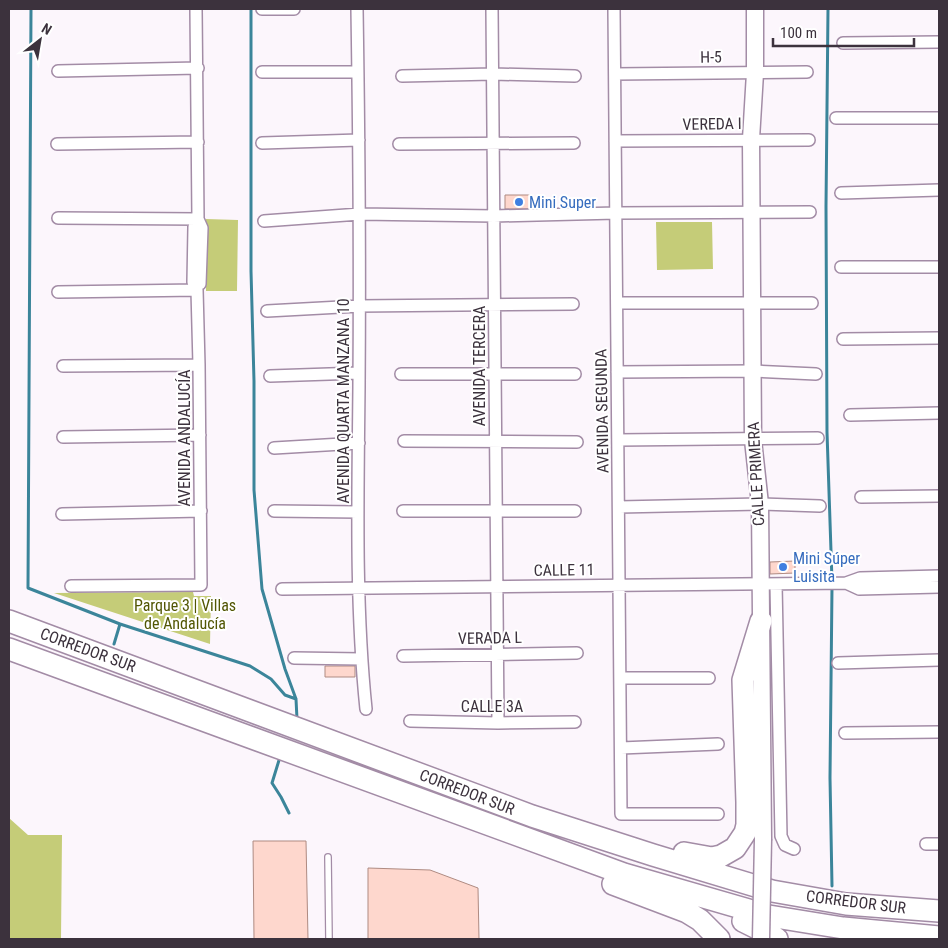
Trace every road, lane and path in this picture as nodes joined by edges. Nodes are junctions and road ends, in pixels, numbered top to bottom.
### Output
1 (196, 9) edge
2 (262, 9) edge
3 (294, 9) edge
4 (357, 9) edge
5 (492, 9) edge
6 (614, 9) edge
7 (755, 9) edge
8 (939, 42) edge
9 (843, 43) dead end
10 (198, 68) junction
11 (58, 71) dead end
12 (262, 72) dead end
13 (358, 72) junction
14 (755, 72) junction
15 (807, 72) dead end
16 (493, 74) junction
17 (615, 74) junction
18 (402, 76) dead end
19 (575, 76) dead end
20 (836, 118) dead end
21 (939, 118) edge
22 (359, 140) junction
23 (751, 140) junction
24 (809, 140) dead end
25 (615, 141) junction
26 (198, 142) junction
27 (262, 143) dead end
28 (493, 143) junction
29 (574, 143) dead end
30 (57, 144) dead end
31 (399, 144) dead end
32 (939, 190) edge
33 (841, 193) dead end
34 (752, 212) junction
35 (810, 212) dead end
36 (616, 213) junction
37 (360, 214) junction
38 (494, 216) junction
39 (58, 218) dead end
40 (198, 219) junction
41 (264, 221) dead end
42 (840, 266) dead end
43 (939, 267) edge
44 (197, 290) junction
45 (58, 292) dead end
46 (617, 302) junction
47 (752, 303) junction
48 (812, 303) dead end
49 (495, 304) junction
50 (573, 304) dead end
51 (360, 306) junction
52 (268, 311) dead end
53 (939, 338) edge
54 (843, 339) dead end
55 (200, 365) junction
56 (63, 366) dead end
57 (753, 371) junction
58 (618, 372) junction
59 (359, 373) junction
60 (401, 374) dead end
61 (495, 374) junction
62 (575, 374) dead end
63 (816, 374) dead end
64 (270, 376) dead end
65 (939, 413) edge
66 (850, 415) dead end
67 (200, 435) junction
68 (63, 437) dead end
69 (818, 438) dead end
70 (618, 440) junction
71 (753, 440) junction
72 (404, 442) dead end
73 (577, 442) dead end
74 (359, 443) junction
75 (495, 443) junction
76 (274, 448) dead end
77 (939, 496) edge
78 (861, 498) dead end
79 (760, 504) junction
80 (820, 506) dead end
81 (619, 507) junction
82 (274, 511) dead end
83 (403, 511) dead end
84 (496, 511) junction
85 (575, 511) dead end
86 (200, 512) junction
87 (358, 512) junction
88 (62, 514) dead end
89 (939, 576) edge
90 (913, 582) junction
91 (768, 584) junction
92 (619, 585) junction
93 (71, 586) dead end
94 (496, 586) junction
95 (939, 587) edge
96 (359, 588) junction
97 (282, 589) dead end
98 (9, 621) edge
99 (761, 621) junction
100 (9, 649) edge
101 (577, 653) dead end
102 (497, 654) junction
103 (403, 656) dead end
104 (294, 658) dead end
105 (361, 659) junction
106 (939, 660) edge
107 (838, 663) dead end
108 (620, 678) junction
109 (709, 678) dead end
110 (366, 709) dead end
111 (410, 721) dead end
112 (498, 722) junction
113 (575, 722) dead end
114 (939, 732) edge
115 (845, 733) dead end
116 (718, 744) dead end
117 (621, 748) junction
118 (429, 804) junction
119 (718, 814) dead end
120 (532, 816) junction
121 (926, 844) dead end
122 (939, 844) edge
123 (794, 848) dead end
124 (328, 857) dead end
125 (624, 874) junction
126 (939, 911) edge
127 (939, 937) edge
128 (329, 939) edge
129 (719, 939) edge
130 (761, 939) edge
131 (777, 939) edge

1 - 10 street, AVENIDA ANDALUCÍA
2 - 3 street
4 - 13 street, AVENIDA QUARTA MANZANA 10
5 - 16 street, AVENIDA TERCERA
6 - 17 street, AVENIDA SEGUNDA
7 - 14 street, CALLE PRIMERA
8 - 9 street
10 - 11 street
10 - 26 street, AVENIDA ANDALUCÍA
12 - 13 street
13 - 22 street, AVENIDA QUARTA MANZANA 10
14 - 15 street, H-5
14 - 17 street, H-5
14 - 23 street, CALLE PRIMERA
16 - 18 street
16 - 19 street
16 - 28 street, AVENIDA TERCERA
17 - 25 street, AVENIDA SEGUNDA
20 - 21 street
22 - 27 street
22 - 37 street, AVENIDA QUARTA MANZANA 10
23 - 24 street, VEREDA I
23 - 25 street, VEREDA I
23 - 34 street, CALLE PRIMERA
25 - 36 street, AVENIDA SEGUNDA
26 - 30 street
26 - 40 street, AVENIDA ANDALUCÍA
28 - 29 street
28 - 31 street
28 - 38 street, AVENIDA TERCERA
32 - 33 street
34 - 35 street
34 - 36 street
34 - 47 street, CALLE PRIMERA
36 - 38 street
36 - 46 street, AVENIDA SEGUNDA
37 - 38 street
37 - 41 street
37 - 51 street, AVENIDA QUARTA MANZANA 10
38 - 49 street, AVENIDA TERCERA
39 - 40 street
40 - 44 street, AVENIDA ANDALUCÍA
42 - 43 street
44 - 45 street
44 - 55 street, AVENIDA ANDALUCÍA
46 - 47 street
46 - 58 street, AVENIDA SEGUNDA
47 - 48 street
47 - 57 street, CALLE PRIMERA
49 - 50 street
49 - 51 street
49 - 61 street, AVENIDA TERCERA
51 - 52 street
51 - 59 street, AVENIDA QUARTA MANZANA 10
53 - 54 street
55 - 56 street
55 - 67 street, AVENIDA ANDALUCÍA
57 - 58 street
57 - 63 street
57 - 71 street, CALLE PRIMERA
58 - 70 street, AVENIDA SEGUNDA
59 - 64 street
59 - 74 street, AVENIDA QUARTA MANZANA 10
60 - 61 street
61 - 62 street
61 - 75 street, AVENIDA TERCERA
65 - 66 street
67 - 68 street
67 - 86 street, AVENIDA ANDALUCÍA
69 - 71 street
70 - 71 street
70 - 81 street, AVENIDA SEGUNDA
71 - 79 street, CALLE PRIMERA
72 - 75 street
73 - 75 street
74 - 76 street
74 - 87 street, AVENIDA QUARTA MANZANA 10
75 - 84 street, AVENIDA TERCERA
77 - 78 street
79 - 80 street
79 - 81 street
79 - 91 street, CALLE PRIMERA
81 - 92 street, AVENIDA SEGUNDA
82 - 87 street
83 - 84 street
84 - 85 street
84 - 94 street, AVENIDA TERCERA
86 - 88 street
86 - 93 street, AVENIDA ANDALUCÍA
87 - 96 street, AVENIDA QUARTA MANZANA 10
89 - 90 street, CALLE 11
90 - 91 street, CALLE 11
90 - 95 street, CALLE 11
91 - 92 street, CALLE 11
91 - 99 street, CALLE PRIMERA
91 - 123 street, CALLE PRIMERA
92 - 94 street, CALLE 11
92 - 108 street, AVENIDA SEGUNDA
94 - 96 street, CALLE 11
94 - 102 street, AVENIDA TERCERA
96 - 97 street, CALLE 11
96 - 105 street, AVENIDA QUARTA MANZANA 10
98 - 120 highway, CORREDOR SUR
99 - 120 highway
99 - 130 street, CALLE PRIMERA, bridge
100 - 118 highway, CORREDOR SUR
101 - 102 street, VERADA L
102 - 103 street, VERADA L
102 - 112 street, AVENIDA TERCERA
104 - 105 street
105 - 110 street, AVENIDA QUARTA MANZANA 10
106 - 107 street
108 - 109 street
108 - 117 street, AVENIDA SEGUNDA
111 - 112 street, CALLE 3A
112 - 113 street, CALLE 3A
114 - 115 street
116 - 117 street
117 - 119 street, AVENIDA SEGUNDA
118 - 125 highway, CORREDOR SUR
118 - 129 highway
120 - 126 highway, CORREDOR SUR
121 - 122 street
124 - 128 lane
125 - 127 highway, CORREDOR SUR
125 - 131 highway

